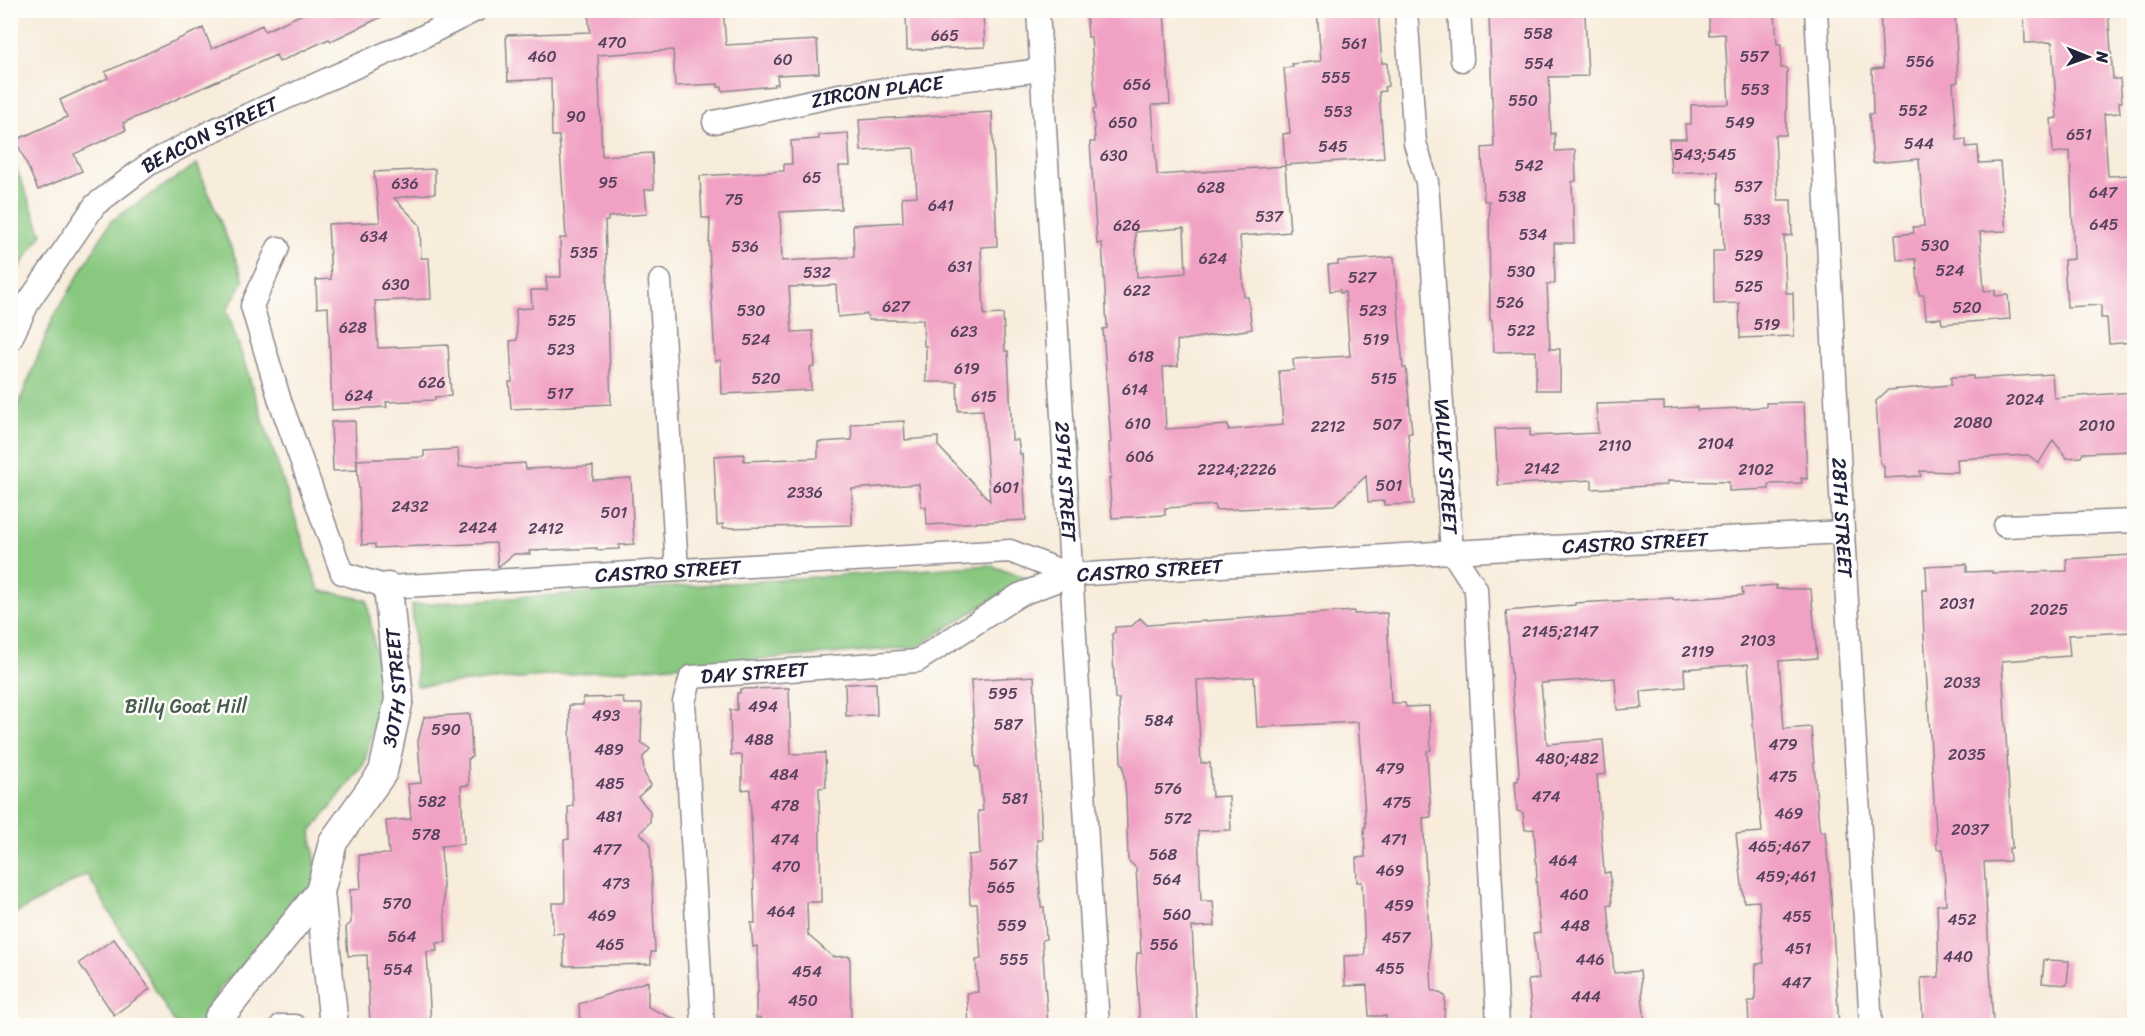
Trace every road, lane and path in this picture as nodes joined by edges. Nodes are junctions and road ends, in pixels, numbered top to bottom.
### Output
1 (476, 10) edge
2 (1038, 10) edge
3 (1406, 10) edge
4 (1459, 10) edge
5 (1816, 10) edge
6 (1462, 60) dead end
7 (1041, 70) junction
8 (714, 122) dead end
9 (278, 248) dead end
10 (660, 281) dead end
11 (10, 341) edge
12 (2134, 521) edge
13 (2005, 526) dead end
14 (1843, 532) junction
15 (1452, 552) junction
16 (677, 570) junction
17 (1071, 575) junction
18 (388, 587) junction
19 (320, 892) junction
20 (216, 1026) edge
21 (281, 1026) edge
22 (295, 1026) edge
23 (334, 1026) edge
24 (703, 1026) edge
25 (1098, 1026) edge
26 (1498, 1026) edge
27 (1871, 1026) edge

1 - 11 street, BEACON STREET
2 - 7 street, 29TH STREET
3 - 15 street, VALLEY STREET
4 - 6 street
5 - 14 street, 28TH STREET
7 - 8 street, ZIRCON PLACE
7 - 17 street, 29TH STREET
9 - 18 street
10 - 16 street
12 - 13 street
14 - 15 street, CASTRO STREET
14 - 27 street, 28TH STREET
15 - 17 street, CASTRO STREET
15 - 26 street, VALLEY STREET
16 - 17 street, CASTRO STREET
16 - 18 street, CASTRO STREET
17 - 24 street, DAY STREET
17 - 25 street, 29TH STREET
18 - 19 street, 30TH STREET
19 - 20 street
19 - 23 street, 30TH STREET
21 - 22 street

